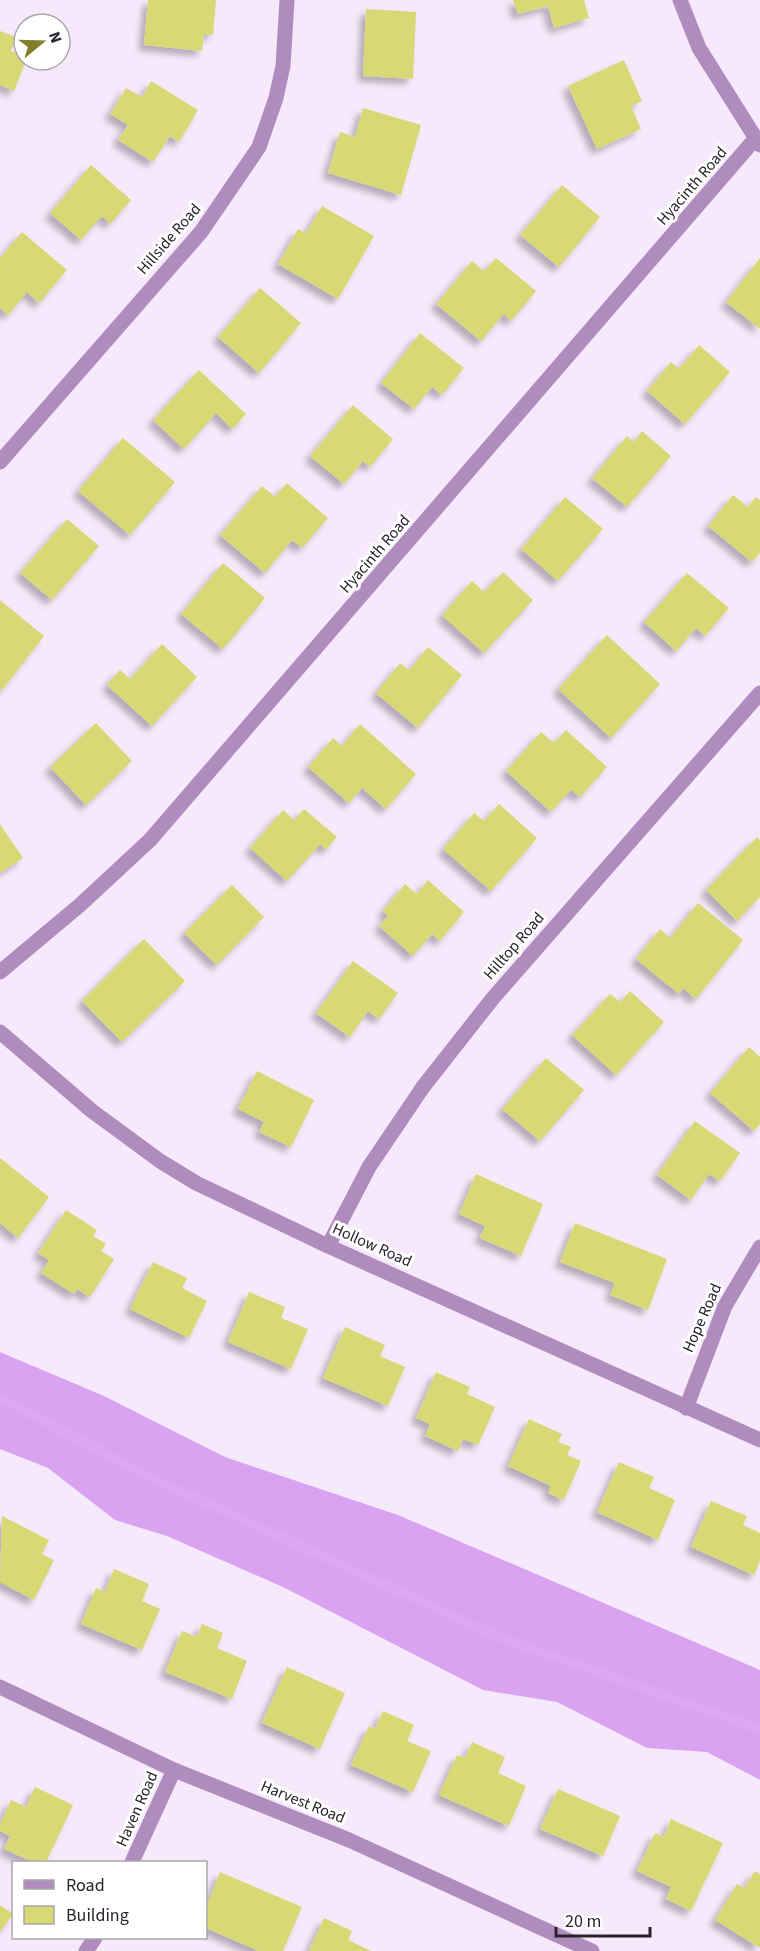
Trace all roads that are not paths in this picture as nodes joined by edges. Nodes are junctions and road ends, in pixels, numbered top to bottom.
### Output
1 (287, 0) edge
2 (680, 0) edge
3 (758, 142) edge
4 (0, 462) edge
5 (760, 693) edge
6 (0, 972) edge
7 (0, 1032) edge
8 (328, 1246) junction
9 (760, 1246) edge
10 (686, 1408) junction
11 (760, 1440) edge
12 (0, 1687) edge
13 (174, 1770) junction
14 (133, 1861) edge
15 (591, 1951) edge

1 - 4 street, Hillside Road
2 - 3 street
3 - 6 street, Hyacinth Road
5 - 8 street, Hilltop Road
7 - 8 street, Hollow Road
8 - 10 street, Hollow Road
9 - 10 street, Hope Road
10 - 11 street, Hollow Road
12 - 13 street, Harvest Road
13 - 14 street, Haven Road
13 - 15 street, Harvest Road

